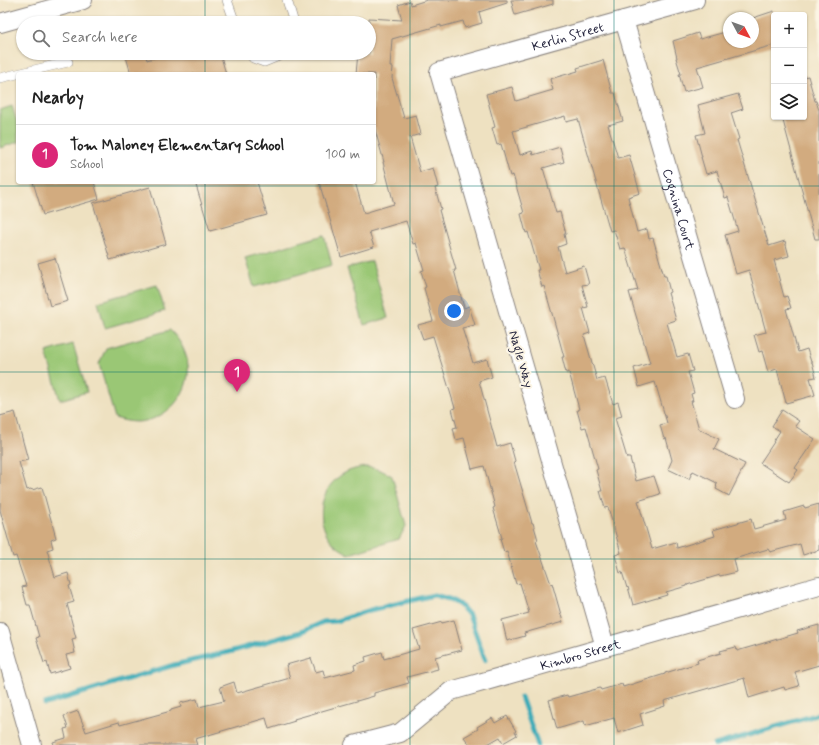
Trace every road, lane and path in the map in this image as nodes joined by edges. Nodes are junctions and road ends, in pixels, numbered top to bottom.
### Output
1 (83, 0) edge
2 (227, 0) edge
3 (287, 0) edge
4 (695, 0) edge
5 (25, 16) edge
6 (233, 16) edge
7 (292, 16) edge
8 (16, 19) edge
9 (624, 20) junction
10 (0, 23) edge
11 (258, 60) edge
12 (269, 60) edge
13 (68, 62) dead end
14 (26, 72) edge
15 (439, 72) joint
16 (16, 74) edge
17 (0, 78) edge
18 (734, 399) dead end
19 (819, 586) edge
20 (0, 632) edge
21 (605, 647) junction
22 (403, 739) edge
23 (32, 745) edge
24 (354, 745) edge

1 - 5 street
2 - 6 lane
3 - 7 lane
4 - 9 street, Kerlin Street
8 - 10 street
9 - 15 street, Kerlin Street
9 - 18 street, Cognina Court
11 - 12 lane
13 - 14 lane
15 - 21 street, Nagle Way
16 - 17 lane
19 - 21 street, Kimbro Street
20 - 23 street
21 - 22 street, Kimbro Street
22 - 24 street, Kimbro Street

